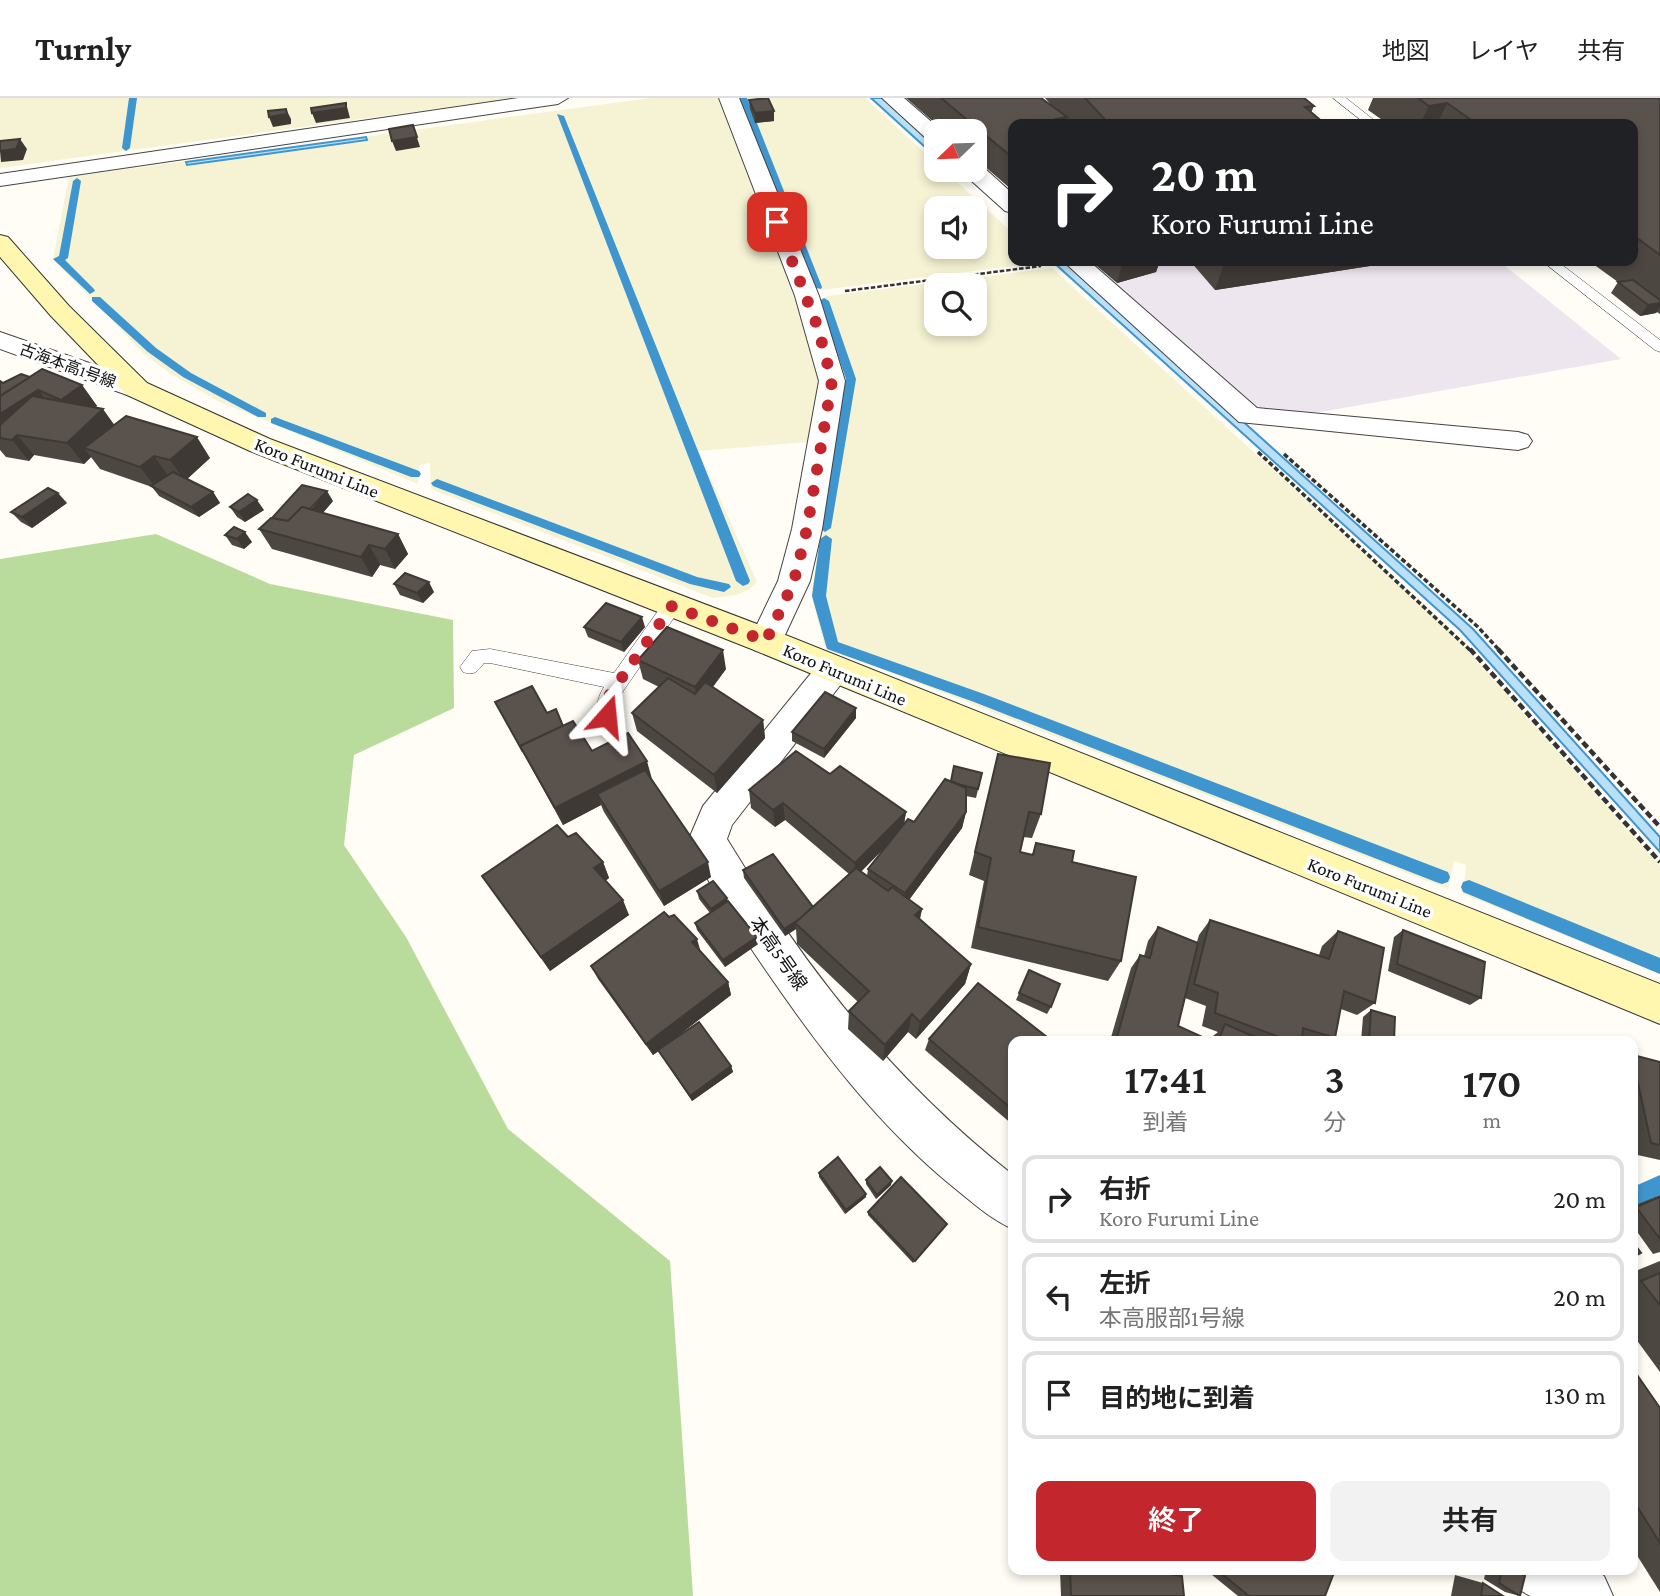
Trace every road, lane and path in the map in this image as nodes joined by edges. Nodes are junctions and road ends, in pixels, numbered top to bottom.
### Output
1 (558, 98) edge
2 (729, 98) edge
3 (892, 98) edge
4 (1339, 98) edge
5 (1366, 119) edge
6 (924, 126) edge
7 (0, 180) edge
8 (986, 182) edge
9 (1008, 202) edge
10 (0, 242) edge
11 (1041, 266) edge
12 (1068, 266) edge
13 (1555, 266) edge
14 (807, 296) junction
15 (0, 340) edge
16 (1660, 347) edge
17 (137, 389) junction
18 (1249, 416) junction
19 (1518, 441) dead end
20 (1256, 450) dead end
21 (672, 606) junction
22 (766, 641) junction
23 (470, 667) dead end
24 (833, 670) junction
25 (619, 682) junction
26 (607, 716) dead end
27 (1660, 827) edge
28 (1660, 862) edge
29 (1660, 1004) edge
30 (1008, 1201) edge
31 (1549, 1575) edge
32 (1584, 1596) edge

1 - 7 street
2 - 14 street
3 - 6 street
4 - 5 lane
8 - 9 street
10 - 17 main road, Koro Furumi Line
11 - 14 path
12 - 18 street
13 - 16 lane
14 - 22 street
15 - 17 street, 古海本高1号線
17 - 21 main road, Koro Furumi Line
18 - 19 street
18 - 27 path
20 - 28 path
21 - 22 main road, Koro Furumi Line
21 - 25 lane
22 - 24 main road, Koro Furumi Line
23 - 25 lane
24 - 29 main road, Koro Furumi Line
24 - 30 street, 本高5号線
25 - 26 lane
31 - 32 street

